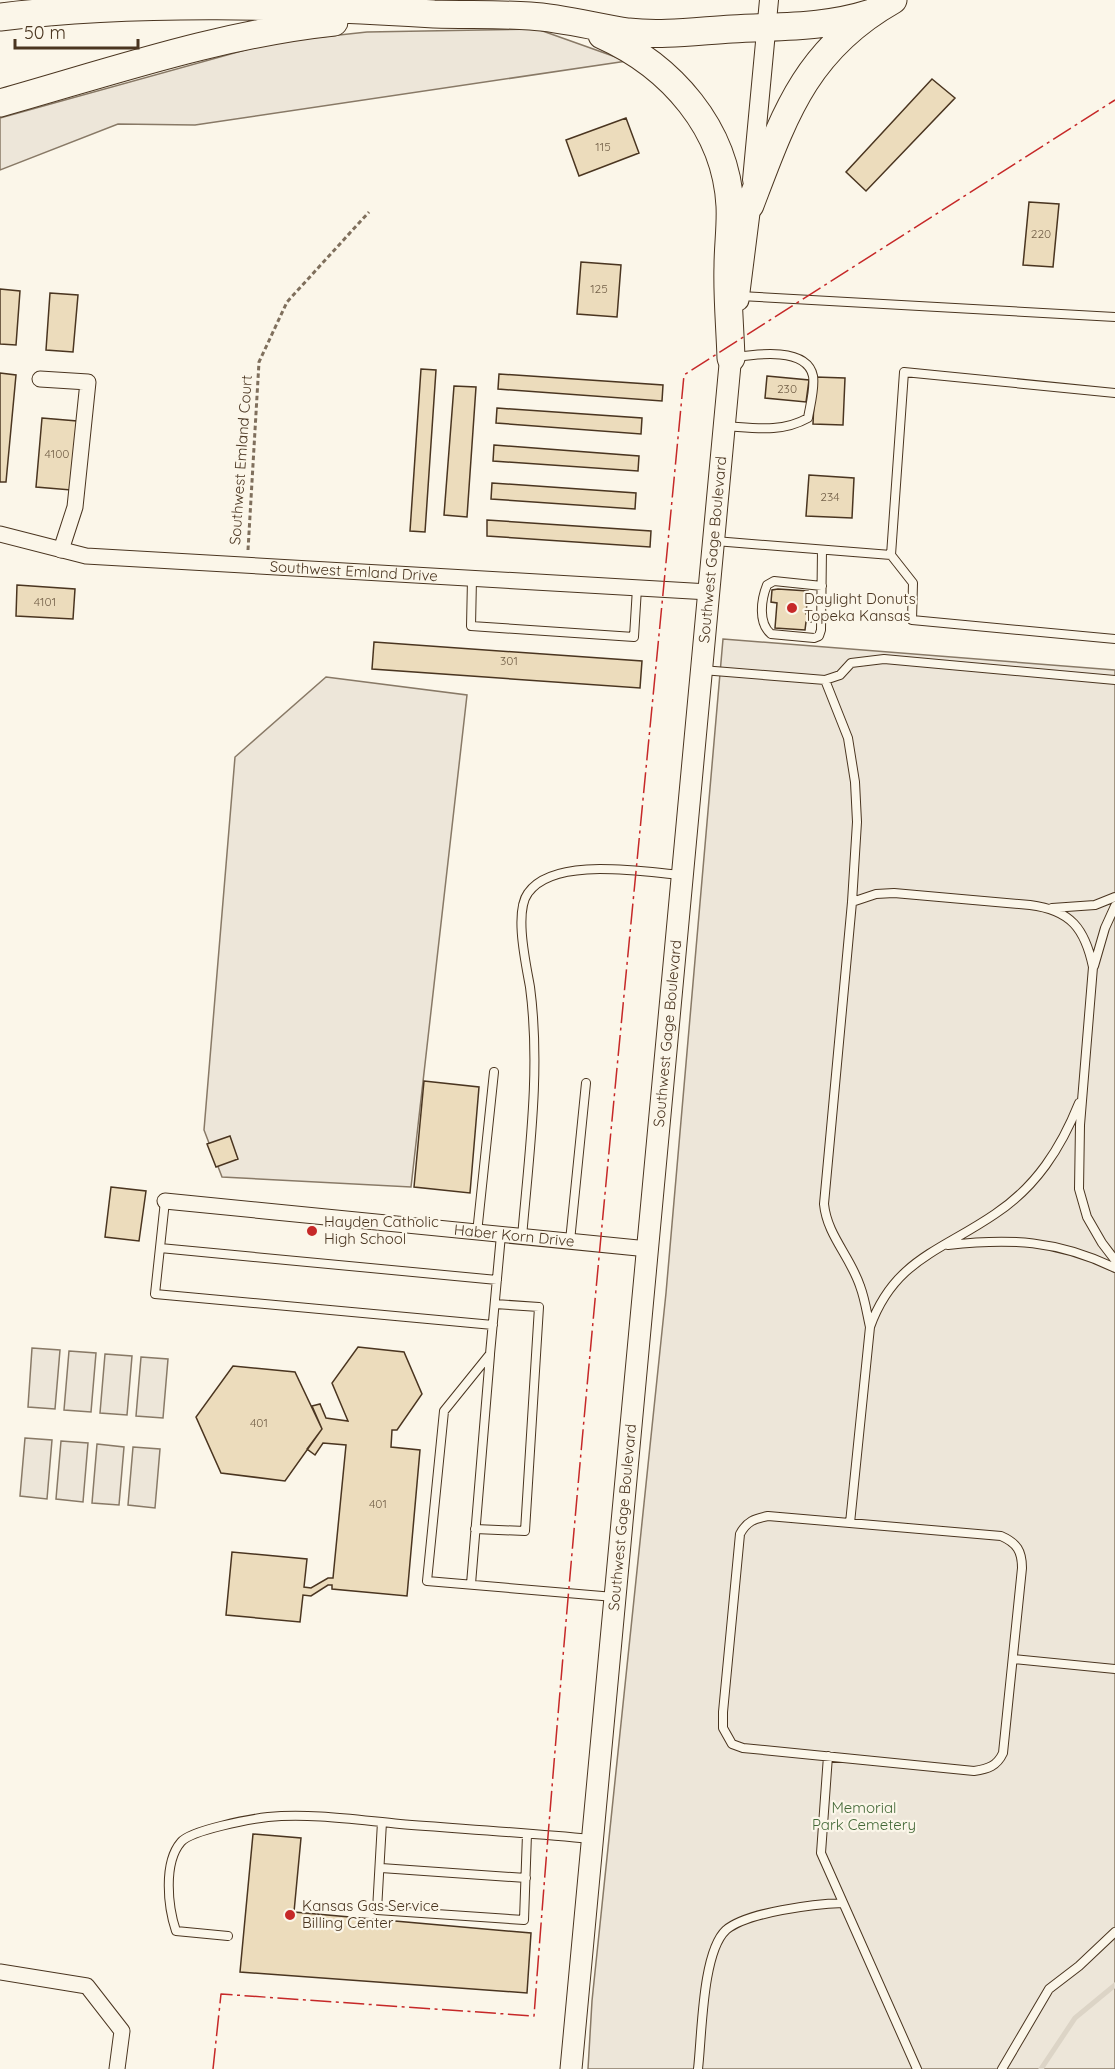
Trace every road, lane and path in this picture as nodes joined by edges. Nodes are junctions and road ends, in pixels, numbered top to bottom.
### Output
1 (18, 0) edge
2 (769, 0) edge
3 (0, 5) edge
4 (882, 6) edge
5 (437, 14) junction
6 (0, 17) edge
7 (556, 19) junction
8 (766, 28) junction
9 (0, 103) edge
10 (750, 206) junction
11 (369, 212) dead end
12 (738, 296) junction
13 (1115, 317) edge
14 (731, 358) junction
15 (40, 379) dead end
16 (1115, 393) edge
17 (724, 426) junction
18 (0, 534) edge
19 (714, 541) junction
20 (62, 550) junction
21 (822, 550) junction
22 (891, 555) junction
23 (247, 567) junction
24 (472, 579) junction
25 (822, 586) junction
26 (638, 588) junction
27 (709, 592) junction
28 (1115, 639) edge
29 (702, 670) junction
30 (825, 680) junction
31 (1115, 680) edge
32 (682, 875) junction
33 (1115, 897) edge
34 (852, 902) junction
35 (1115, 906) edge
36 (1047, 907) junction
37 (1093, 968) junction
38 (494, 1072) dead end
39 (586, 1083) dead end
40 (1082, 1096) junction
41 (165, 1201) joint
42 (477, 1233) junction
43 (501, 1235) junction
44 (522, 1237) junction
45 (570, 1241) junction
46 (944, 1246) junction
47 (160, 1248) junction
48 (648, 1248) junction
49 (1115, 1260) edge
50 (1115, 1268) edge
51 (497, 1280) junction
52 (495, 1304) junction
53 (493, 1325) junction
54 (870, 1327) junction
55 (490, 1354) junction
56 (850, 1523) junction
57 (475, 1529) junction
58 (471, 1584) junction
59 (615, 1597) junction
60 (1014, 1659) junction
61 (1115, 1669) edge
62 (828, 1756) junction
63 (382, 1822) junction
64 (527, 1834) junction
65 (593, 1839) junction
66 (381, 1868) junction
67 (526, 1878) junction
68 (843, 1903) junction
69 (1115, 1932) edge
70 (228, 1936) dead end
71 (0, 1972) edge
72 (117, 2069) edge
73 (571, 2069) edge
74 (698, 2069) edge
75 (917, 2069) edge
76 (1002, 2069) edge

1 - 3 highway
2 - 8 street, Southwest Gage Boulevard
4 - 8 highway
4 - 10 highway
5 - 6 highway
5 - 7 highway
5 - 9 highway
7 - 8 highway
7 - 14 highway
8 - 10 street, Southwest Gage Boulevard
10 - 12 main road, Southwest Gage Boulevard
11 - 23 path, Southwest Emland Court
12 - 13 lane
12 - 14 main road, Southwest Gage Boulevard
14 - 17 main road, Southwest Gage Boulevard
14 - 17 lane
15 - 20 street
16 - 22 lane
17 - 19 main road, Southwest Gage Boulevard
18 - 20 street, Southwest Emland Drive
19 - 21 lane
19 - 27 main road, Southwest Gage Boulevard
20 - 23 street, Southwest Emland Drive
21 - 22 lane
21 - 25 lane
22 - 28 lane
23 - 24 street, Southwest Emland Drive
24 - 26 street, Southwest Emland Drive
24 - 26 lane
25 - 25 lane
26 - 27 street, Southwest Emland Drive
27 - 29 main road, Southwest Gage Boulevard
29 - 30 lane
29 - 32 main road, Southwest Gage Boulevard
30 - 31 lane
30 - 34 lane
32 - 44 lane
32 - 48 main road, Southwest Gage Boulevard
33 - 36 lane
34 - 36 lane
34 - 54 lane
35 - 37 lane
36 - 37 lane
37 - 40 lane
38 - 42 lane
39 - 45 lane
40 - 46 lane
40 - 49 lane
41 - 42 street, Haber Korn Drive
41 - 47 lane
42 - 43 street, Haber Korn Drive
43 - 44 street, Haber Korn Drive
43 - 51 lane
44 - 45 street, Haber Korn Drive
45 - 48 street, Haber Korn Drive
46 - 50 lane
46 - 54 lane
47 - 51 lane
47 - 53 lane
48 - 59 main road, Southwest Gage Boulevard
51 - 52 lane
52 - 53 lane
52 - 57 lane
53 - 55 lane
54 - 56 lane
55 - 57 lane
55 - 58 lane
56 - 60 lane
56 - 62 lane
57 - 58 lane
58 - 59 lane
59 - 65 main road, Southwest Gage Boulevard
60 - 61 lane
60 - 62 lane
62 - 68 lane
63 - 64 lane
63 - 66 lane
63 - 70 lane
64 - 65 lane
64 - 67 lane
65 - 73 main road, Southwest Gage Boulevard
66 - 67 lane
66 - 67 lane
68 - 74 lane
68 - 75 lane
69 - 76 lane
71 - 72 street

